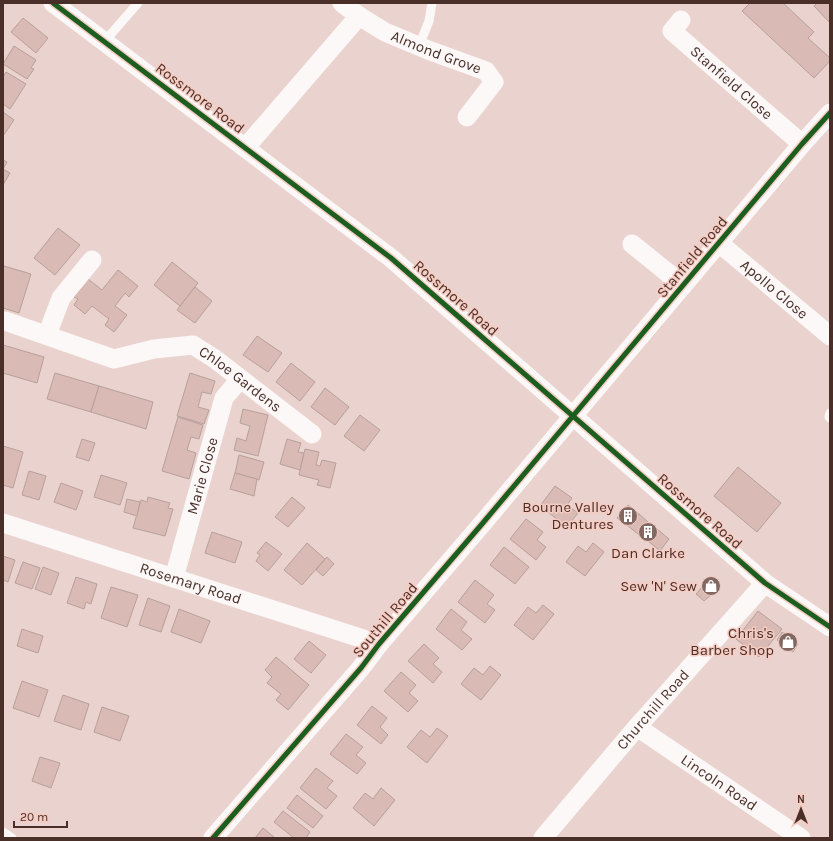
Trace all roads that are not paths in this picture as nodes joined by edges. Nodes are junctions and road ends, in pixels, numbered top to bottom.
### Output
1 (53, 3) edge
2 (138, 3) edge
3 (342, 3) edge
4 (432, 3) edge
5 (359, 16) junction
6 (681, 20) dead end
7 (104, 42) junction
8 (419, 46) junction
9 (830, 113) edge
10 (467, 116) dead end
11 (802, 144) junction
12 (246, 147) junction
13 (719, 243) junction
14 (632, 244) dead end
15 (92, 260) dead end
16 (683, 285) junction
17 (5, 321) dead end
18 (47, 335) junction
19 (830, 336) edge
20 (240, 379) junction
21 (830, 413) edge
22 (573, 416) junction
23 (830, 418) edge
24 (312, 434) dead end
25 (3, 523) edge
26 (174, 578) junction
27 (765, 583) junction
28 (830, 627) edge
29 (379, 644) junction
30 (637, 726) junction
31 (3, 832) edge
32 (12, 838) edge
33 (213, 838) edge
34 (543, 838) edge
35 (801, 838) edge

1 - 7 street, Rossmore Road
2 - 7 lane
3 - 5 street, Almond Grove
4 - 8 lane
5 - 8 street, Almond Grove
5 - 12 street
6 - 11 street, Stanfield Close
7 - 12 street, Rossmore Road
8 - 10 street, Almond Grove
9 - 11 street, Stanfield Road
11 - 13 street, Stanfield Road
12 - 22 street, Rossmore Road
13 - 16 street, Stanfield Road
13 - 19 street, Apollo Close
14 - 16 street
15 - 18 street
16 - 22 street, Stanfield Road
17 - 18 street, Chloe Gardens
18 - 20 street, Chloe Gardens
20 - 24 street, Chloe Gardens
20 - 26 street, Marie Close
21 - 23 lane
22 - 27 street, Rossmore Road
22 - 29 street, Southill Road
25 - 26 street, Rosemary Road
26 - 29 street, Rosemary Road
27 - 28 street, Rossmore Road
27 - 30 street, Churchill Road
29 - 33 street, Southill Road
30 - 34 street, Churchill Road
30 - 35 street, Lincoln Road
31 - 32 lane

